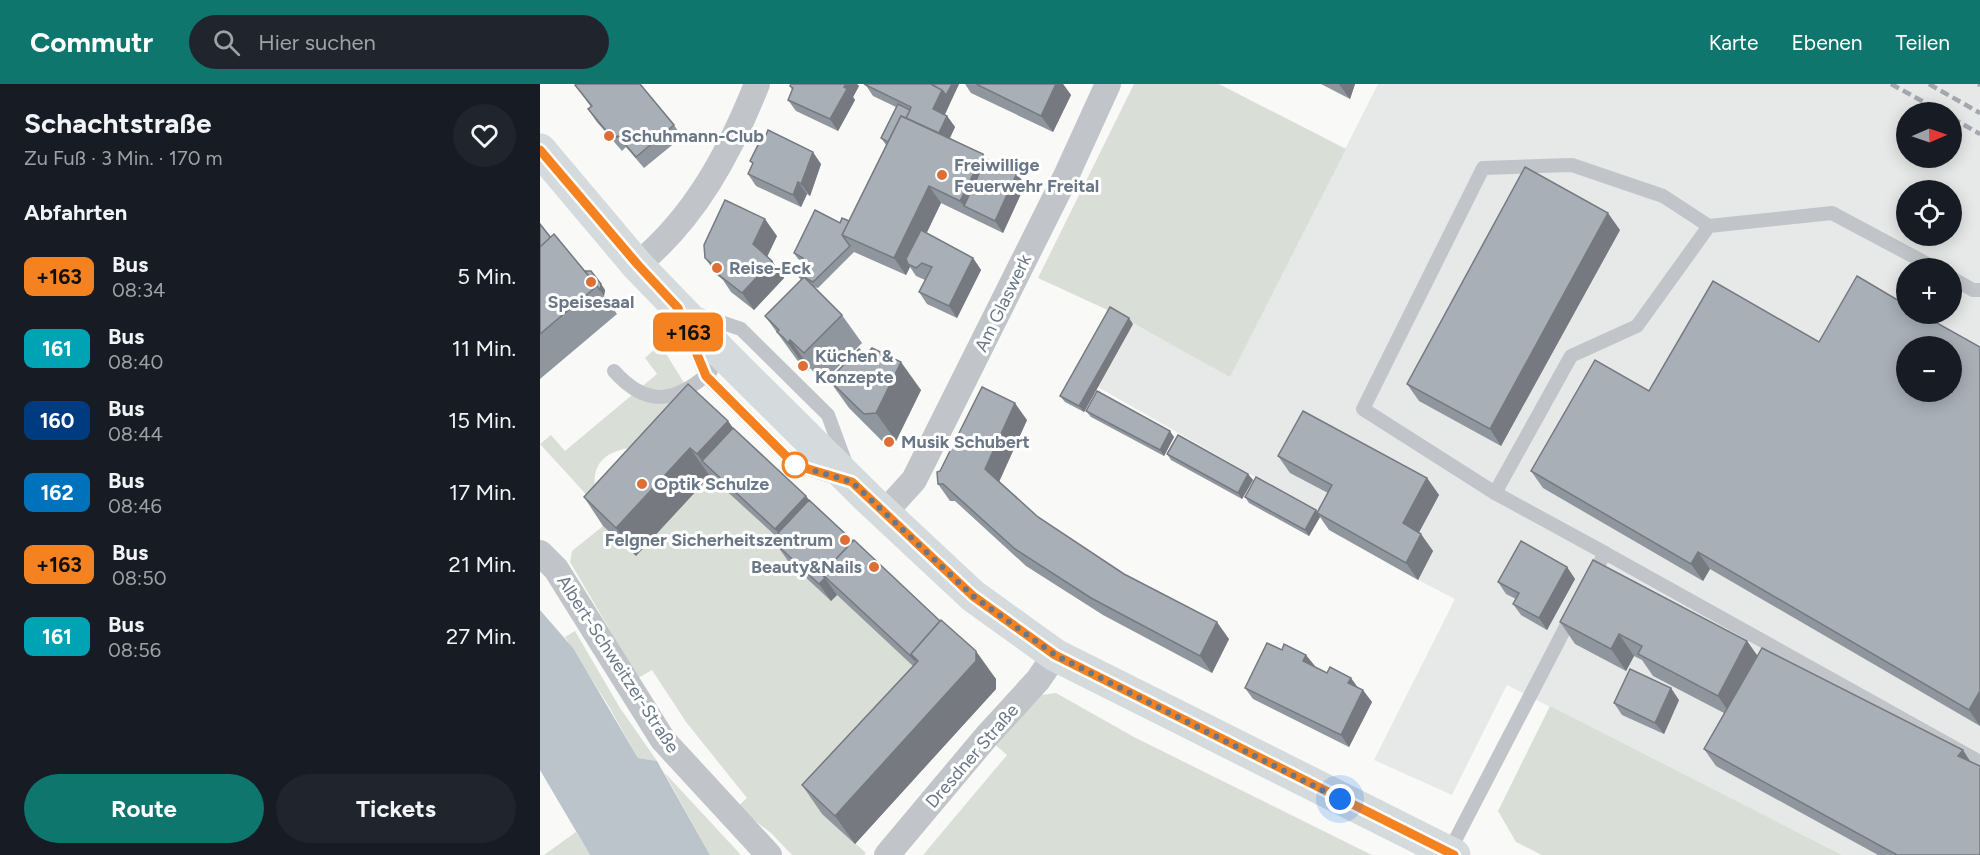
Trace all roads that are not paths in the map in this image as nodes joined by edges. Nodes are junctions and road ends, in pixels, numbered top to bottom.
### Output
1 (757, 84) edge
2 (1108, 84) edge
3 (540, 150) edge
4 (1709, 226) junction
5 (1916, 258) edge
6 (638, 265) junction
7 (1962, 284) edge
8 (1980, 290) edge
9 (678, 308) junction
10 (716, 367) junction
11 (614, 371) dead end
12 (852, 482) junction
13 (1495, 493) junction
14 (884, 513) junction
15 (540, 553) edge
16 (1605, 553) junction
17 (1587, 588) edge
18 (1577, 605) edge
19 (1055, 655) junction
20 (1980, 762) edge
21 (1452, 854) edge
22 (769, 855) edge
23 (887, 855) edge

1 - 6 street
2 - 14 street, Am Glaswerk
3 - 6 street
4 - 5 lane
4 - 13 lane
4 - 13 lane
6 - 9 street
7 - 8 lane
9 - 10 street
9 - 12 lane
10 - 11 lane
10 - 12 street
12 - 14 street
13 - 16 lane
14 - 19 street
15 - 22 street, Albert-Schweitzer-Straße
16 - 17 lane
16 - 20 lane
18 - 21 lane
19 - 21 street
19 - 23 street, Dresdner Straße

